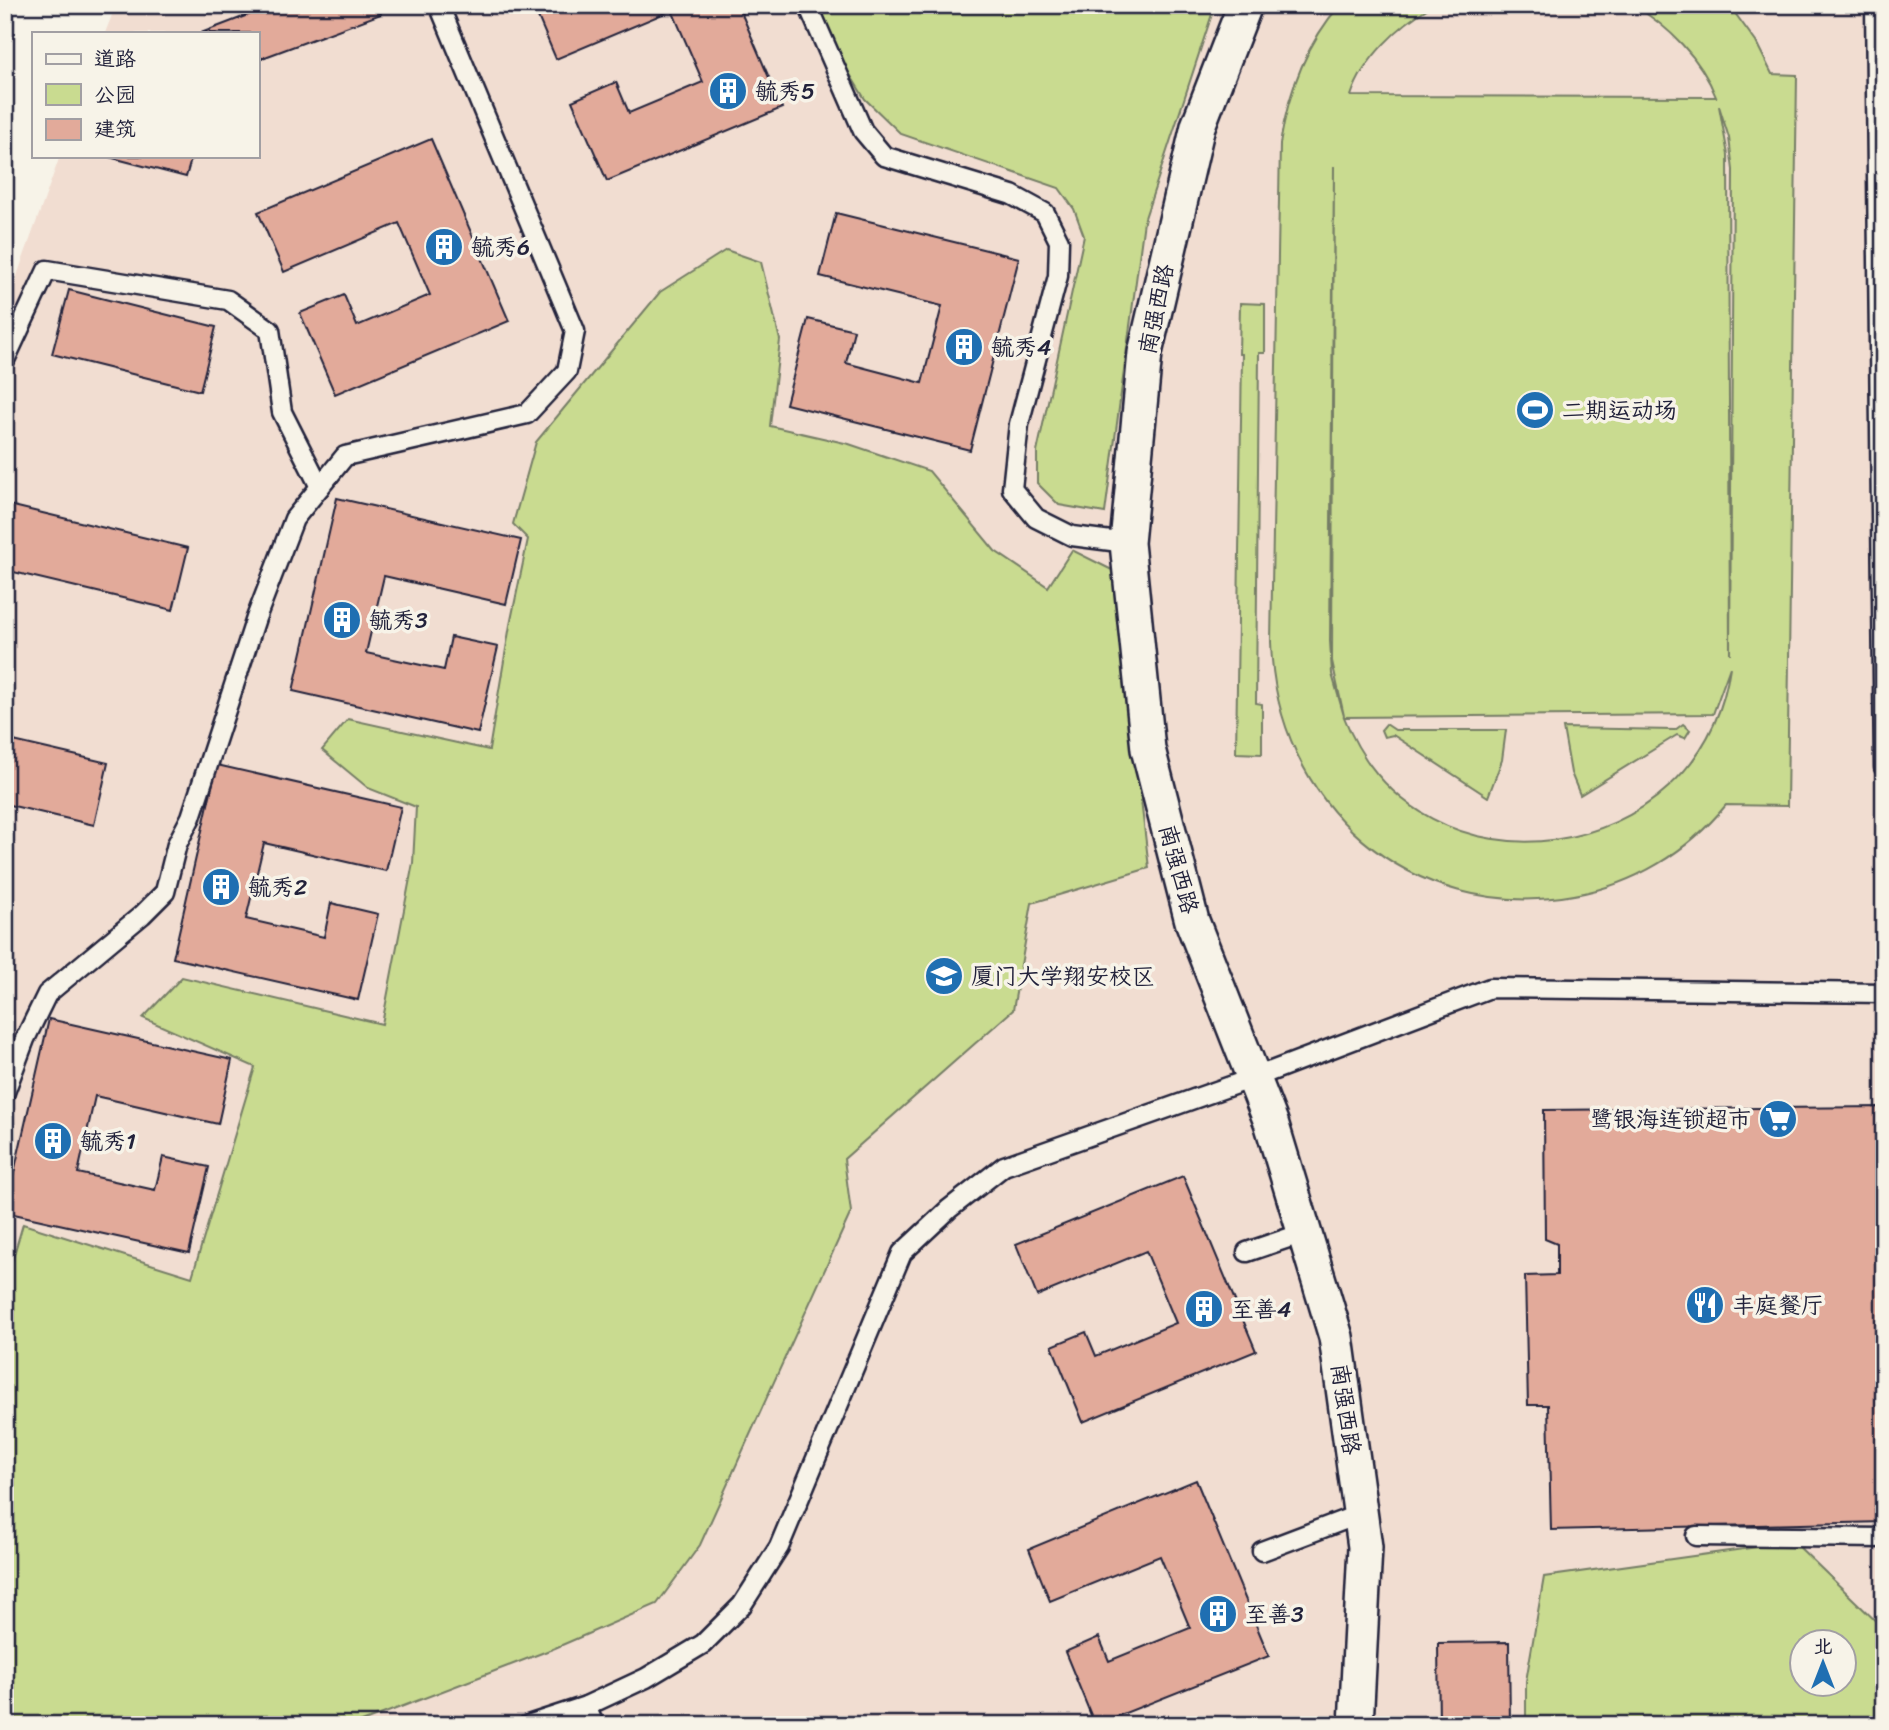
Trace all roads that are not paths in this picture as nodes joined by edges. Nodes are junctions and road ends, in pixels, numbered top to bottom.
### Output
1 (439, 5) edge
2 (808, 5) edge
3 (1245, 5) edge
4 (1875, 5) edge
5 (5, 360) edge
6 (1882, 370) edge
7 (320, 487) junction
8 (1127, 543) junction
9 (1884, 767) edge
10 (1884, 992) edge
11 (1253, 1078) junction
12 (5, 1092) edge
13 (1306, 1232) junction
14 (1247, 1252) dead end
15 (1360, 1514) junction
16 (1696, 1536) dead end
17 (1884, 1538) edge
18 (1262, 1551) dead end
19 (586, 1706) junction
20 (560, 1720) edge
21 (529, 1725) edge
22 (594, 1725) edge
23 (1356, 1725) edge

1 - 7 lane
2 - 8 lane
3 - 8 street, 南强西路
4 - 6 lane
5 - 7 lane
6 - 9 lane
7 - 12 lane
8 - 11 street, 南强西路
10 - 11 lane
11 - 13 street, 南强西路
11 - 19 lane
13 - 14 lane
13 - 15 street, 南强西路
15 - 18 lane
15 - 23 street, 南强西路
16 - 17 lane
19 - 20 lane
19 - 22 lane
20 - 21 lane

